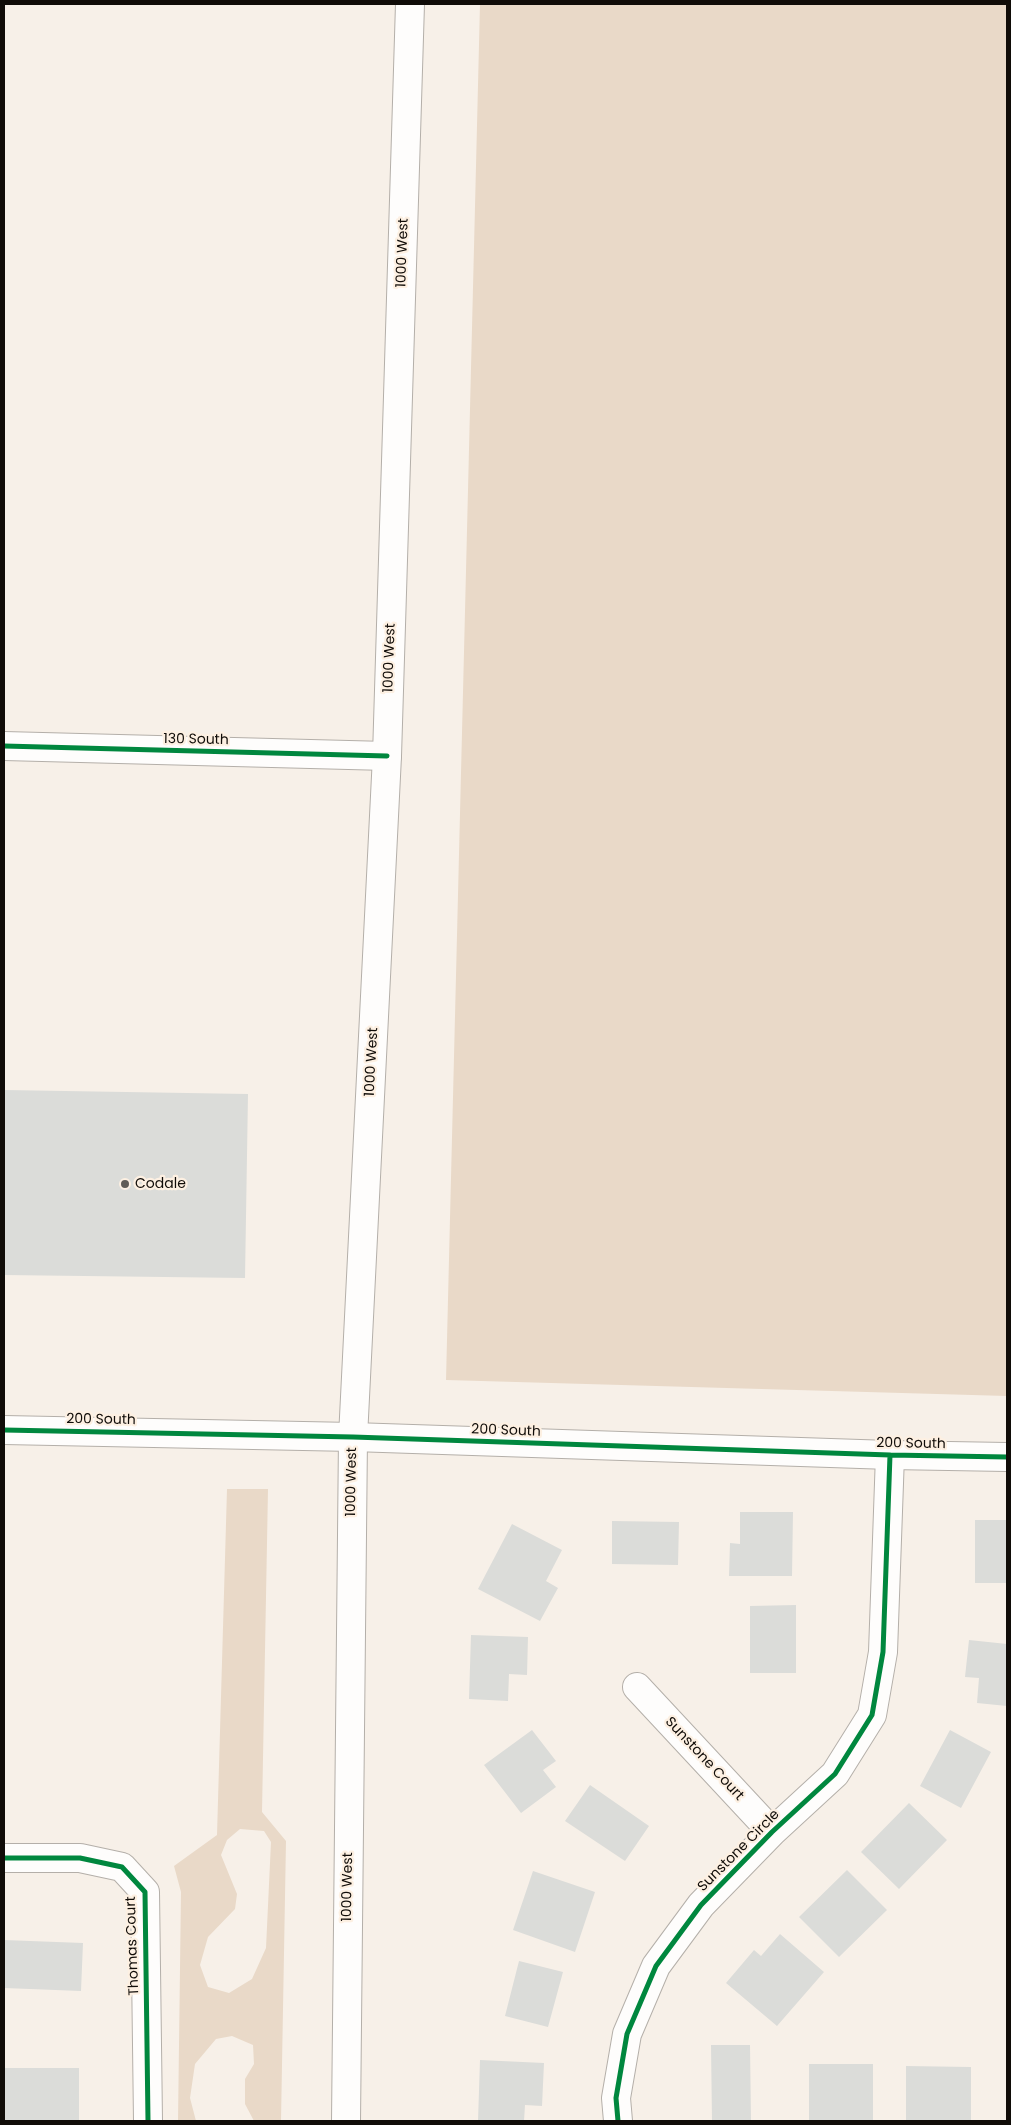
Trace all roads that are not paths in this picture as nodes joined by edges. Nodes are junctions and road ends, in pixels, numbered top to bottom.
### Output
1 (410, 4) edge
2 (4, 746) edge
3 (387, 756) junction
4 (4, 1430) edge
5 (353, 1437) junction
6 (890, 1455) junction
7 (1007, 1457) edge
8 (637, 1686) dead end
9 (772, 1832) junction
10 (4, 1858) edge
11 (148, 2121) edge
12 (346, 2121) edge
13 (618, 2121) edge

1 - 3 street, 1000 West
2 - 3 street, 130 South
3 - 5 street, 1000 West
4 - 5 street, 200 South
5 - 6 street, 200 South
5 - 12 street, 1000 West
6 - 7 street, 200 South
6 - 9 street, Sunstone Circle
8 - 9 street, Sunstone Court
9 - 13 street, Sunstone Circle
10 - 11 street, Thomas Court

